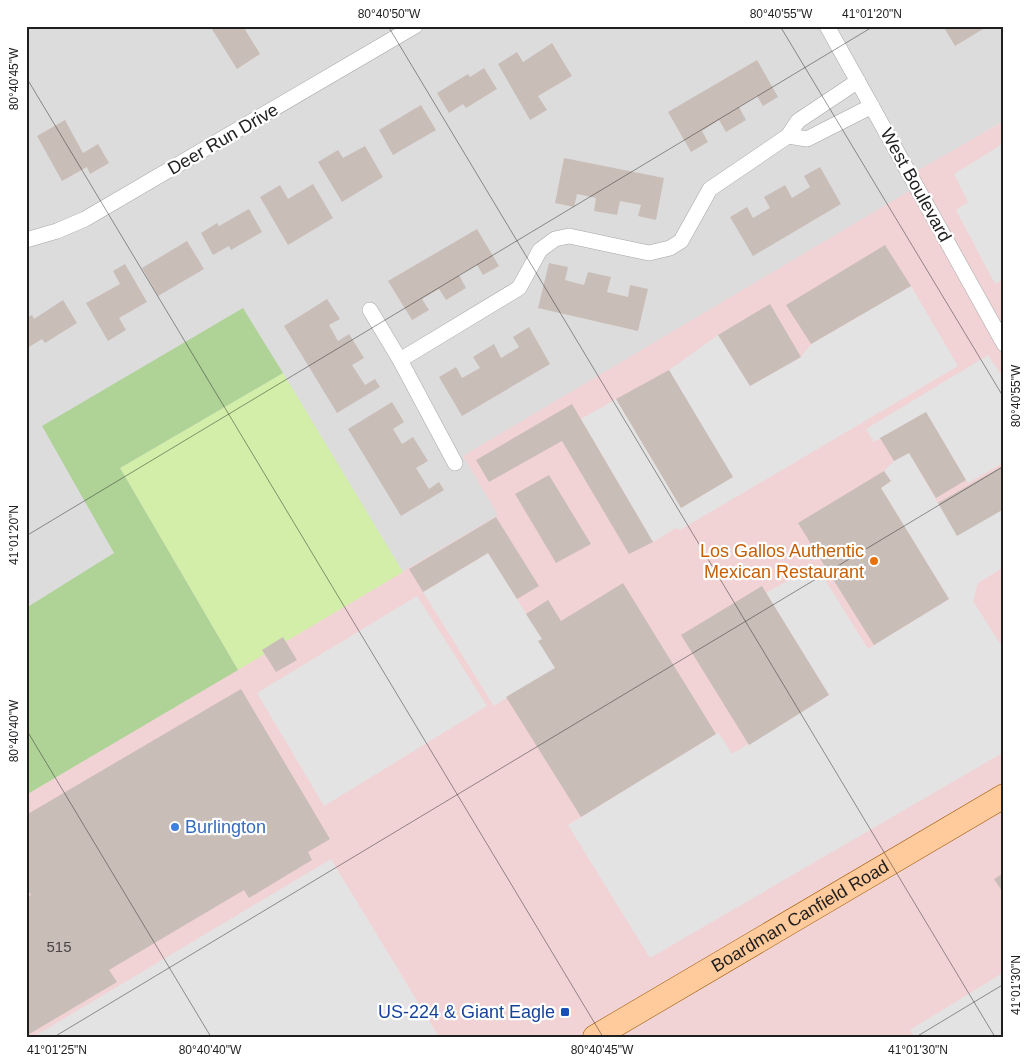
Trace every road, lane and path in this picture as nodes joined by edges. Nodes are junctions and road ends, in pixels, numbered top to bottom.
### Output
1 (415, 26) edge
2 (827, 26) edge
3 (858, 81) junction
4 (872, 106) junction
5 (788, 136) junction
6 (26, 240) edge
7 (370, 310) dead end
8 (1004, 344) edge
9 (400, 360) junction
10 (455, 463) dead end
11 (1004, 796) edge
12 (595, 1037) edge

1 - 6 street, Deer Run Drive
2 - 3 street, West Boulevard
3 - 4 street, West Boulevard
3 - 5 street
4 - 5 street
4 - 8 street, West Boulevard
5 - 9 street
7 - 9 street
9 - 10 street
11 - 12 main road, Boardman Canfield Road

